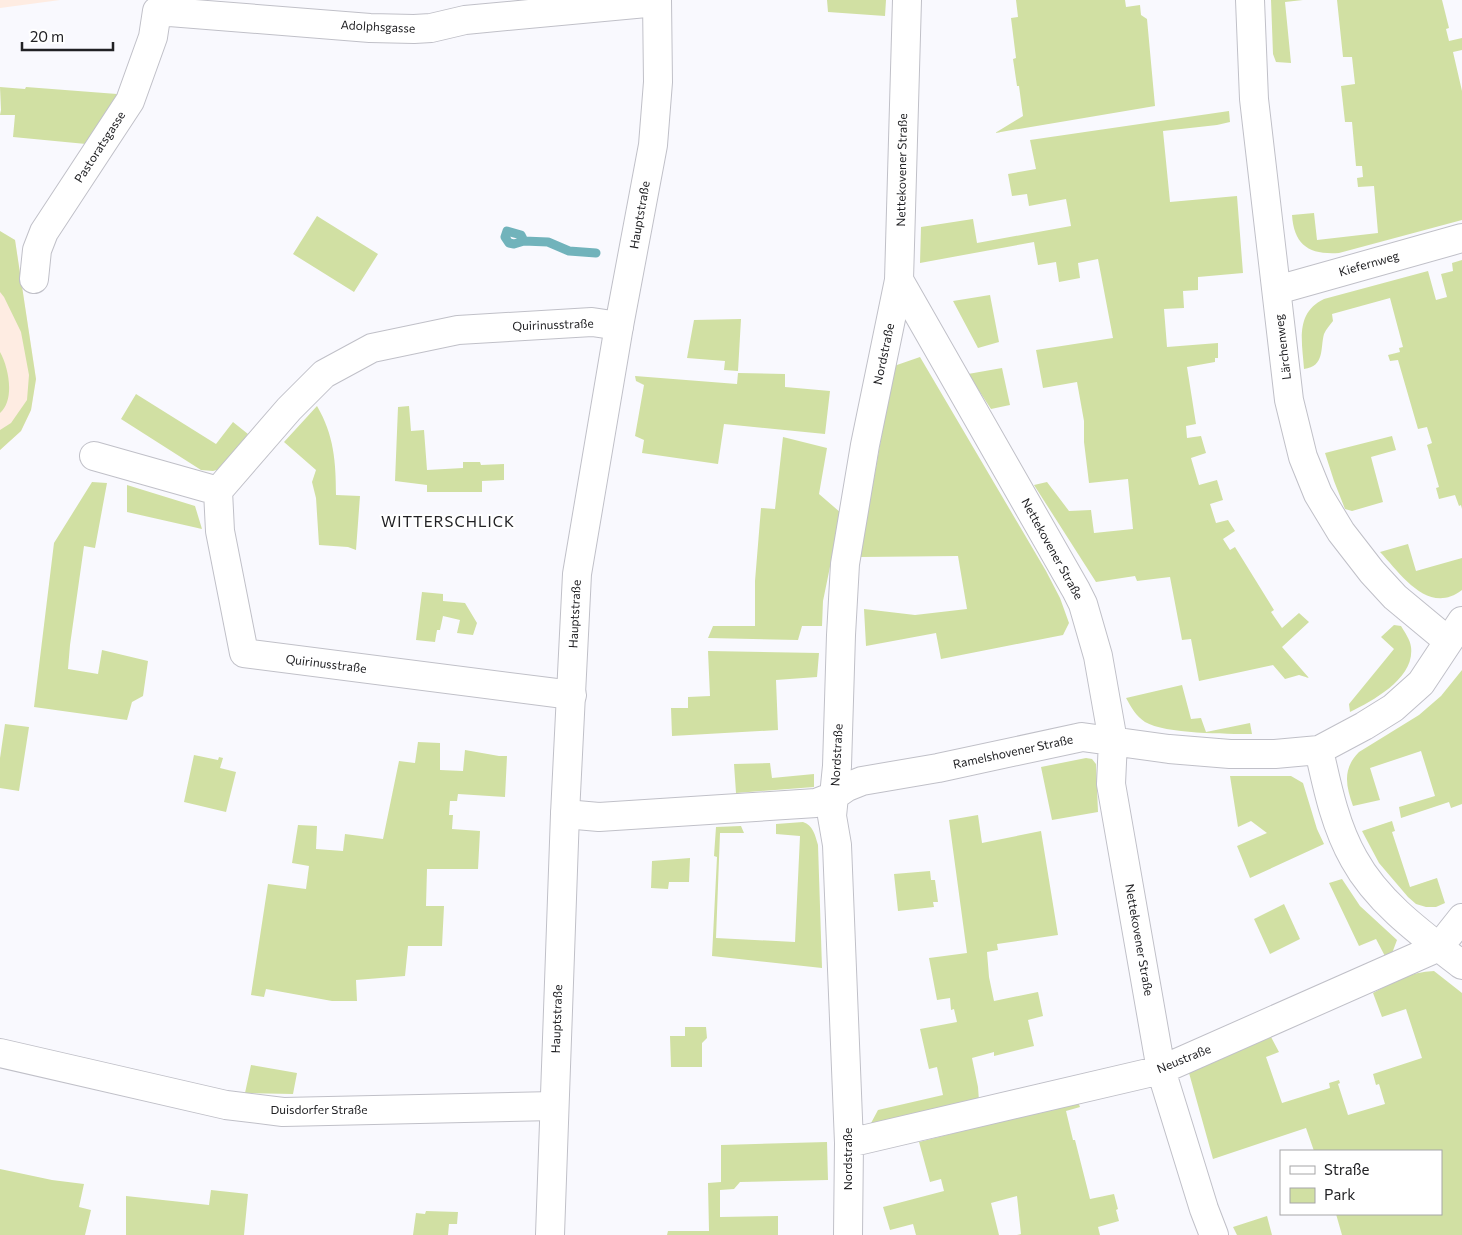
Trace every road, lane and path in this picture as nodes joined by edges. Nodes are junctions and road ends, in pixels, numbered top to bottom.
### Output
1 (906, 0) edge
2 (1250, 0) edge
3 (657, 1) edge
4 (157, 11) joint
5 (1462, 238) edge
6 (34, 279) dead end
7 (899, 280) junction
8 (1277, 290) junction
9 (619, 326) junction
10 (94, 456) dead end
11 (218, 491) junction
12 (1455, 631) edge
13 (572, 696) junction
14 (1113, 741) junction
15 (1320, 750) junction
16 (834, 796) junction
17 (565, 814) junction
18 (1462, 918) edge
19 (1439, 948) junction
20 (1462, 965) edge
21 (0, 1053) edge
22 (1162, 1070) junction
23 (554, 1106) junction
24 (849, 1143) junction
25 (550, 1235) edge
26 (848, 1235) edge
27 (1214, 1235) edge

1 - 7 street, Nettekovener Straße
2 - 8 street, Lärchenweg
3 - 4 street, Adolphsgasse
3 - 9 street, Hauptstraße
4 - 6 street, Pastoratsgasse
5 - 8 street, Kiefernweg
7 - 14 street, Nettekovener Straße
7 - 16 street, Nordstraße
8 - 12 street, Lärchenweg
9 - 11 street, Quirinusstraße
9 - 13 street, Hauptstraße
10 - 11 street
11 - 13 street, Quirinusstraße
12 - 15 street
13 - 17 street, Hauptstraße
14 - 15 street, Ramelshovener Straße
14 - 16 street, Ramelshovener Straße
14 - 22 street, Nettekovener Straße
15 - 19 street
16 - 17 street, Ramelshovener Straße
16 - 24 street, Nordstraße
17 - 23 street, Hauptstraße
18 - 19 street, Neustraße
19 - 20 street
19 - 22 street, Neustraße
21 - 23 street, Duisdorfer Straße
22 - 24 street, Neustraße
22 - 27 street, Nettekovener Straße
23 - 25 street, Hauptstraße
24 - 26 street, Nordstraße

